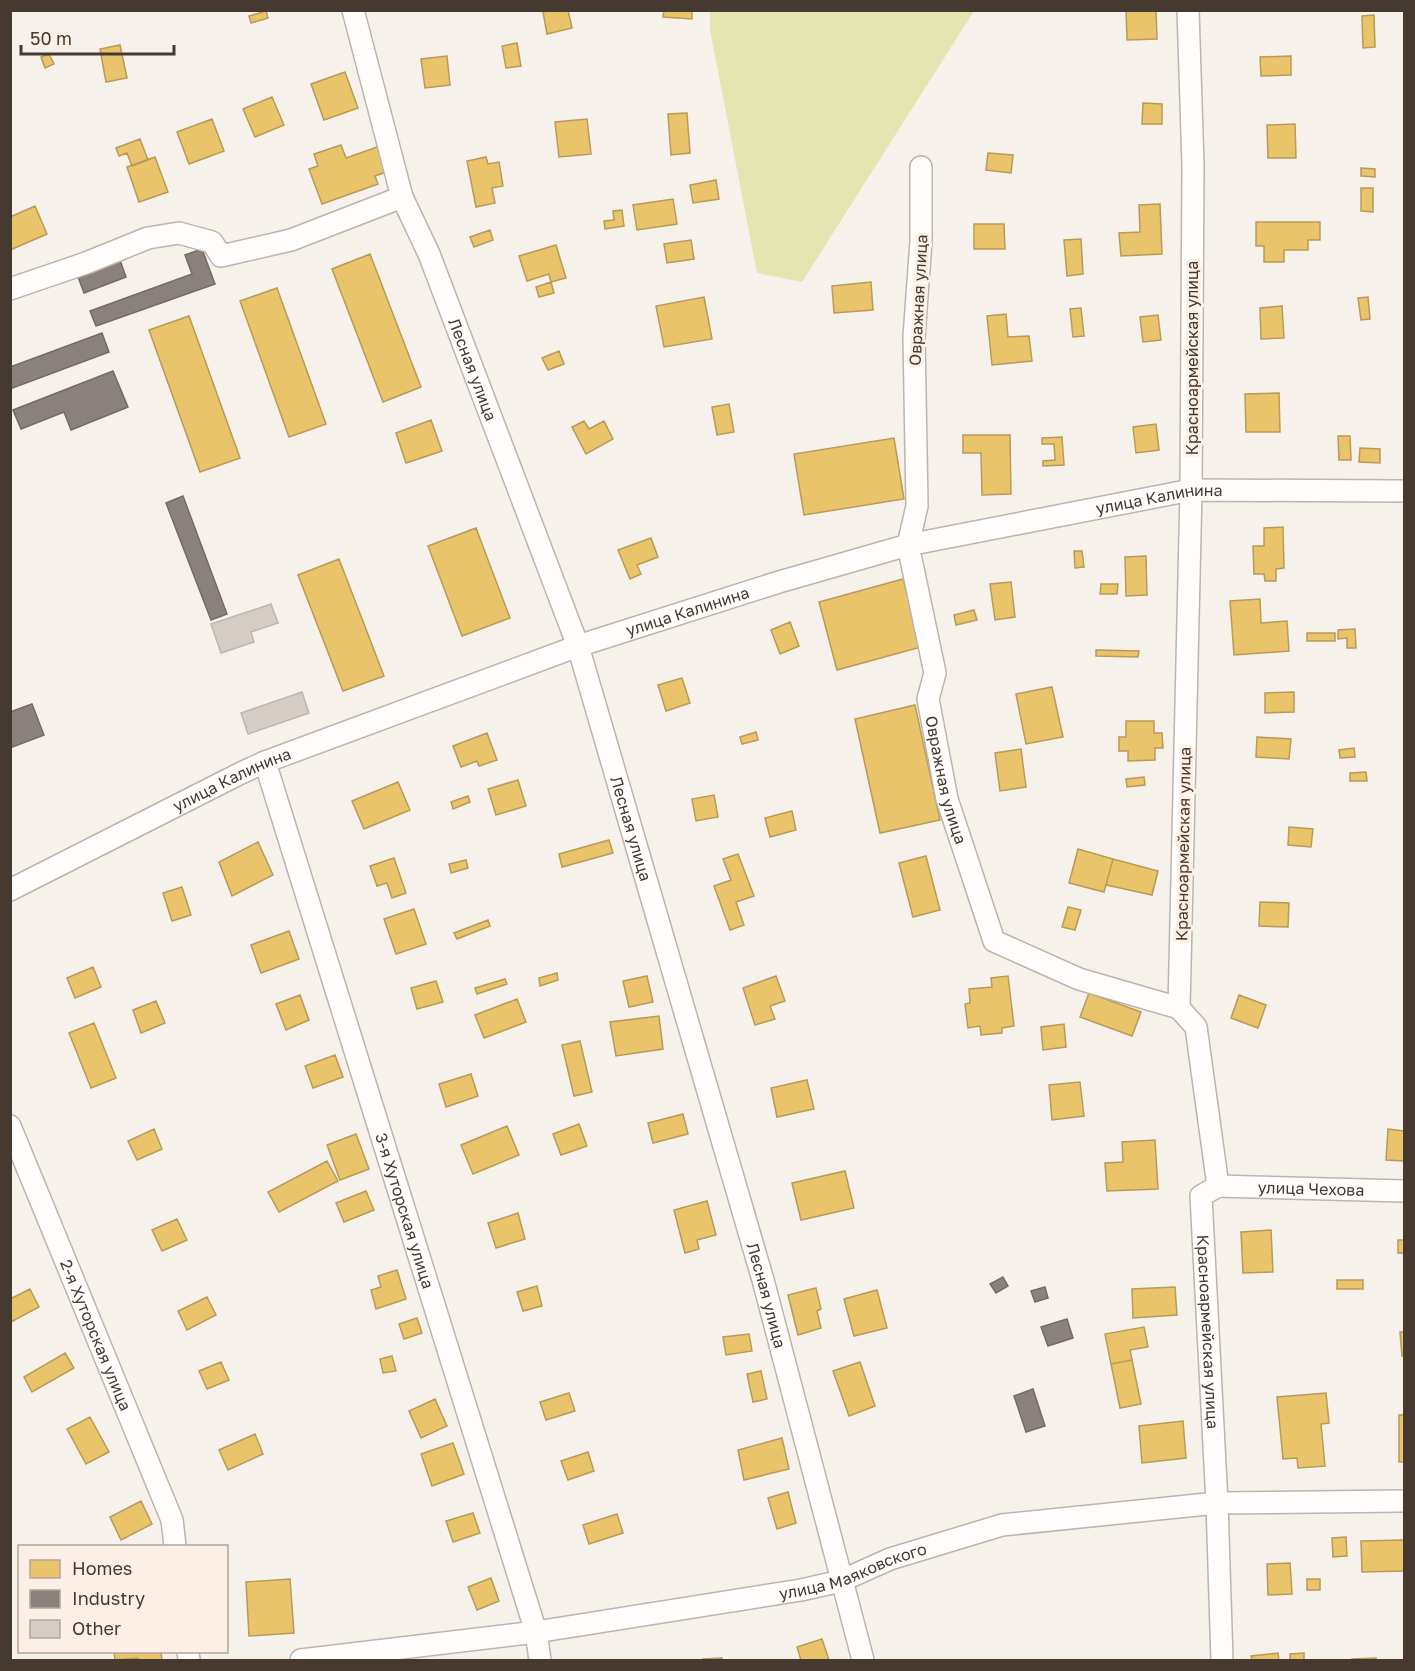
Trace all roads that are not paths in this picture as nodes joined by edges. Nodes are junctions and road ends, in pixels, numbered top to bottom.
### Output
1 (353, 10) edge
2 (1188, 10) edge
3 (921, 167) dead end
4 (402, 197) junction
5 (10, 289) edge
6 (1191, 490) junction
7 (1404, 491) edge
8 (908, 545) junction
9 (578, 646) junction
10 (265, 762) junction
11 (10, 890) edge
12 (1179, 1008) junction
13 (10, 1126) edge
14 (1218, 1186) junction
15 (1404, 1191) edge
16 (1404, 1501) edge
17 (1217, 1503) junction
18 (175, 1545) edge
19 (841, 1581) junction
20 (536, 1632) junction
21 (301, 1660) edge
22 (540, 1660) edge
23 (863, 1660) edge
24 (1222, 1660) edge

1 - 4 street, Лесная улица
2 - 6 street, Красноармейская улица
3 - 8 street, Овражная улица
4 - 5 street
4 - 9 street, Лесная улица
6 - 7 street, улица Калинина
6 - 8 street, улица Калинина
6 - 12 street, Красноармейская улица
8 - 9 street, улица Калинина
8 - 12 street, Овражная улица
9 - 10 street, улица Калинина
9 - 19 street, Лесная улица
10 - 11 street, улица Калинина
10 - 20 street, 3-я Хуторская улица
12 - 14 street
13 - 18 street, 2-я Хуторская улица
14 - 15 street, улица Чехова
14 - 17 street, Красноармейская улица
16 - 17 street, улица Маяковского
17 - 19 street, улица Маяковского
17 - 24 street, Красноармейская улица
19 - 20 street, улица Маяковского
19 - 23 street, Лесная улица
20 - 21 street, улица Маяковского
20 - 22 street, 3-я Хуторская улица

